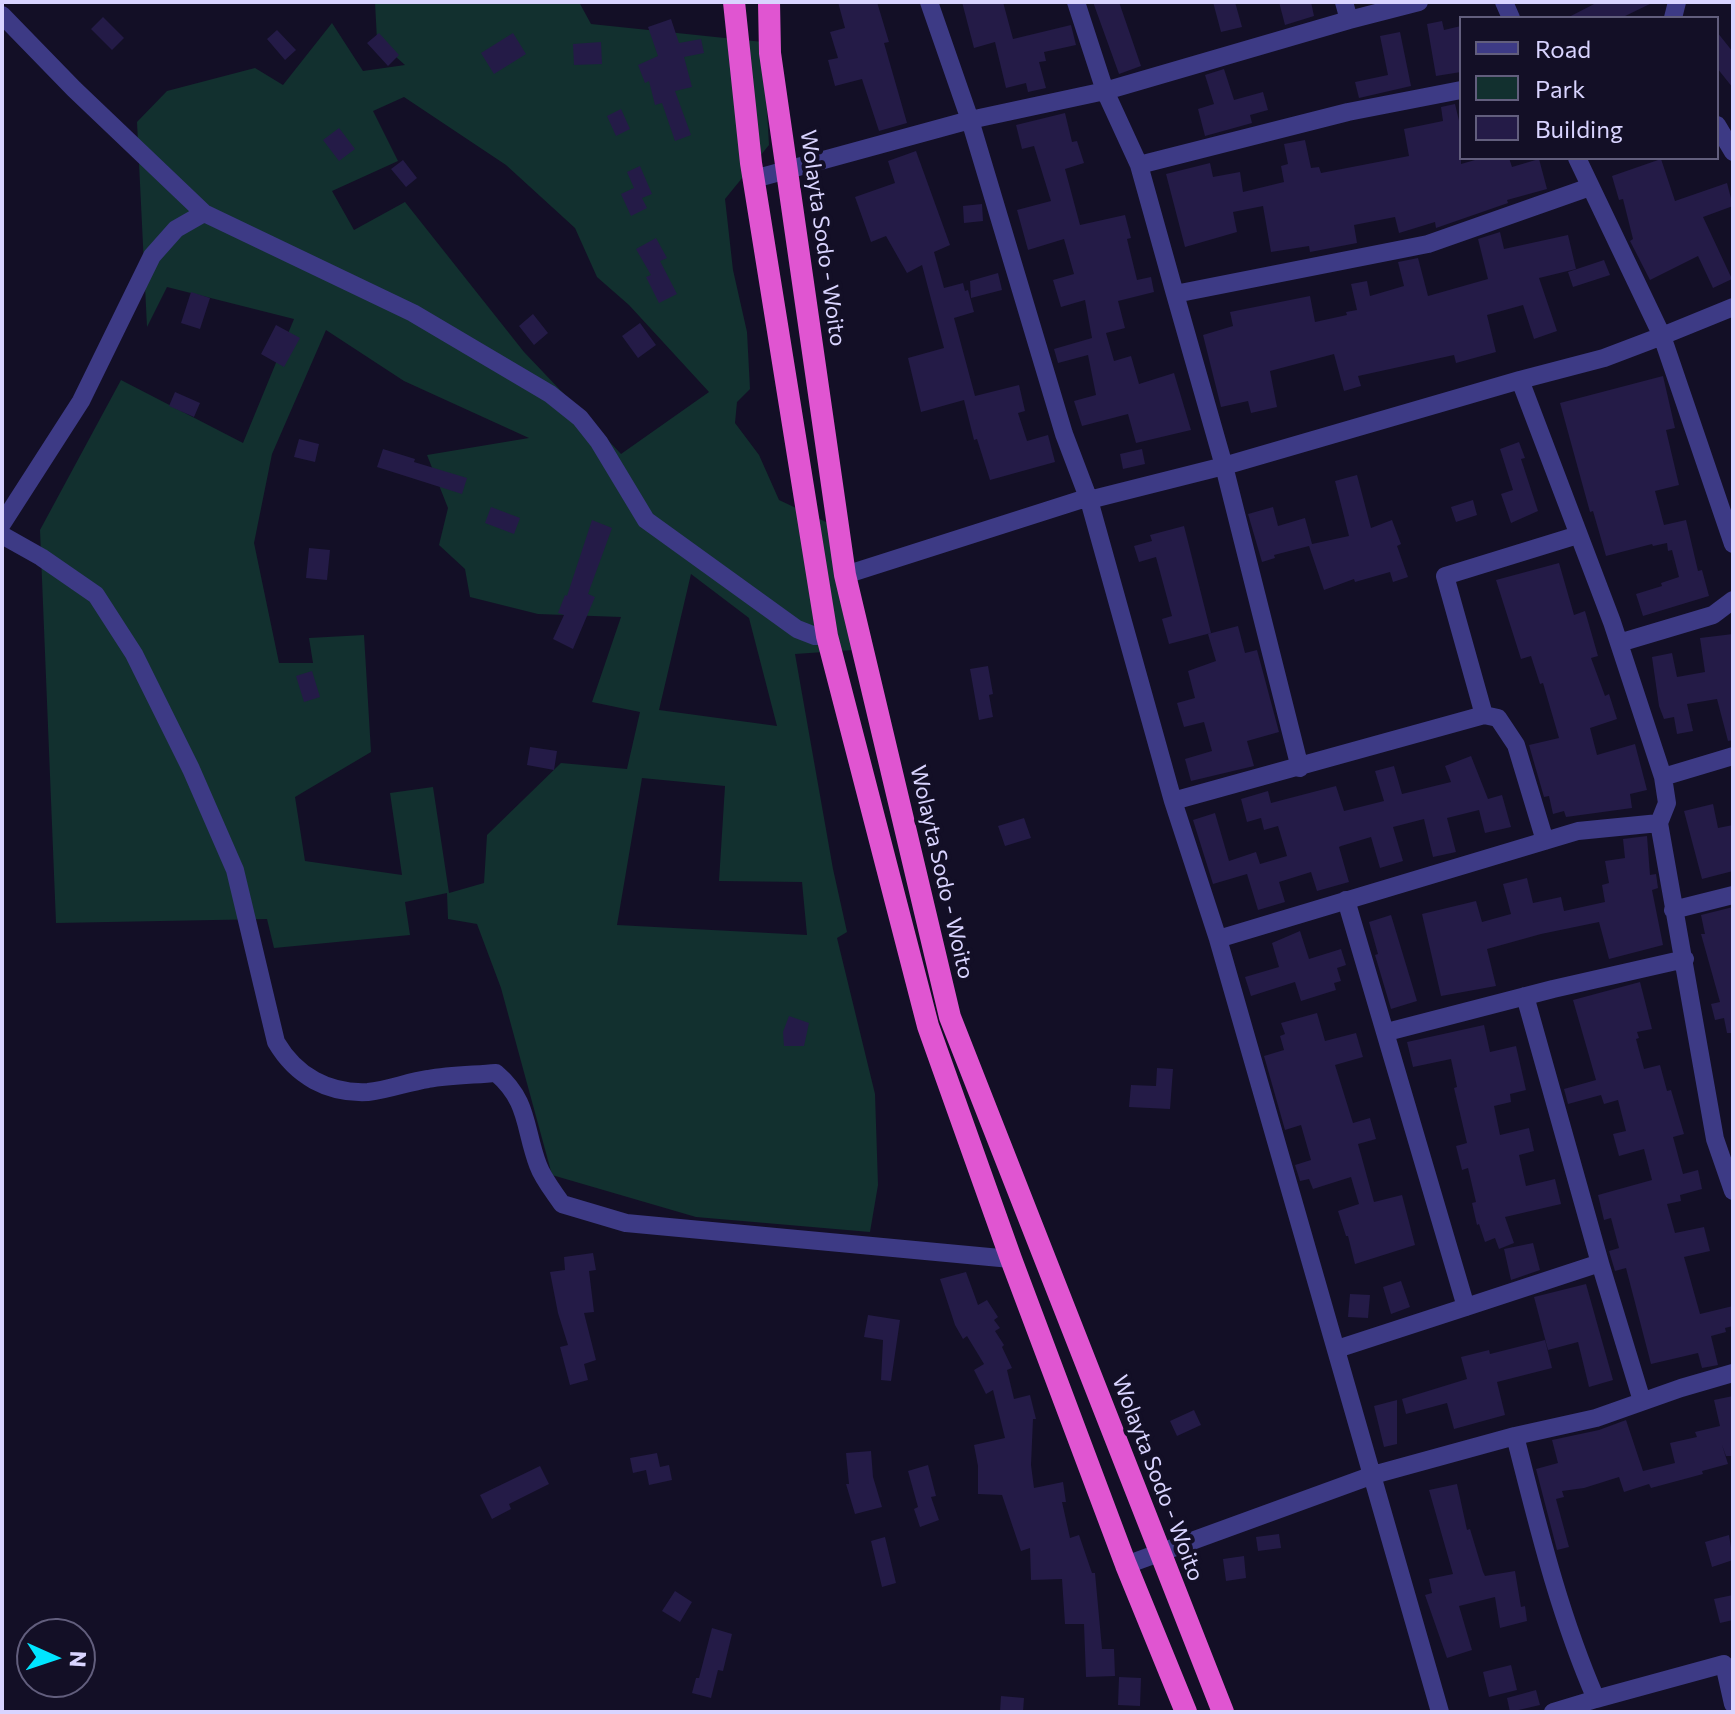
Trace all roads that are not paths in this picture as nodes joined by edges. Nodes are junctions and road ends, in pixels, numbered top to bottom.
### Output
1 (734, 2) edge
2 (769, 2) edge
3 (929, 2) edge
4 (1076, 2) edge
5 (1419, 2) edge
6 (1346, 11) edge
7 (2, 15) edge
8 (1459, 90) edge
9 (1105, 91) junction
10 (970, 120) junction
11 (1719, 128) edge
12 (1733, 152) edge
13 (1578, 160) edge
14 (1139, 165) junction
15 (787, 171) junction
16 (754, 179) junction
17 (1590, 187) junction
18 (204, 213) junction
19 (1175, 294) junction
20 (1733, 307) edge
21 (1662, 336) junction
22 (1520, 380) junction
23 (1224, 466) junction
24 (1089, 500) junction
25 (2, 524) edge
26 (2, 535) edge
27 (1578, 535) junction
28 (1733, 544) edge
29 (845, 575) junction
30 (1733, 600) edge
31 (827, 636) junction
32 (1619, 643) junction
33 (1484, 715) junction
34 (1733, 756) edge
35 (1300, 768) junction
36 (1663, 777) junction
37 (1173, 801) junction
38 (1659, 823) junction
39 (1545, 841) junction
40 (1733, 895) edge
41 (1346, 900) junction
42 (1673, 910) junction
43 (1218, 939) junction
44 (1685, 959) junction
45 (1525, 996) junction
46 (1387, 1032) junction
47 (1733, 1188) edge
48 (1011, 1259) junction
49 (1600, 1263) junction
50 (1466, 1307) junction
51 (1337, 1349) junction
52 (1733, 1373) edge
53 (1642, 1401) junction
54 (1515, 1436) junction
55 (1373, 1475) junction
56 (1158, 1552) junction
57 (1126, 1565) junction
58 (1596, 1699) junction
59 (1733, 1704) edge
60 (1186, 1712) edge
61 (1223, 1712) edge
62 (1440, 1712) edge
63 (1553, 1712) edge

1 - 16 highway
2 - 15 highway, Wolayta Sodo - Woito
3 - 10 street
4 - 9 street
5 - 6 street
6 - 9 street
7 - 18 street
8 - 14 street
9 - 10 street
9 - 14 street
10 - 15 street
10 - 24 street
11 - 12 street
13 - 17 street
14 - 19 street
15 - 16 street
15 - 29 highway, Wolayta Sodo - Woito
16 - 31 highway
17 - 19 street
17 - 21 street
18 - 25 street
18 - 31 street
19 - 23 street
20 - 21 street
21 - 22 street
21 - 28 street
22 - 23 street
22 - 27 street
23 - 24 street
23 - 35 street
24 - 29 street
24 - 37 street
26 - 48 street
27 - 32 street
27 - 33 street
29 - 56 highway, Wolayta Sodo - Woito
30 - 32 street
31 - 48 highway
32 - 36 street
33 - 35 street
33 - 39 street
34 - 36 street
35 - 37 street
36 - 38 street
37 - 43 street
38 - 39 street
38 - 42 street
39 - 41 street
40 - 42 street
41 - 43 street
41 - 46 street
42 - 44 street
43 - 51 street
44 - 45 street
44 - 47 street
45 - 46 street
45 - 49 street
46 - 50 street
48 - 57 highway
49 - 50 street
49 - 53 street
50 - 51 street
51 - 55 street
52 - 53 street
53 - 54 street
54 - 55 street
54 - 58 street
55 - 56 street
55 - 62 street
56 - 57 street
56 - 61 highway, Wolayta Sodo - Woito
57 - 60 highway
58 - 59 street
58 - 63 street

